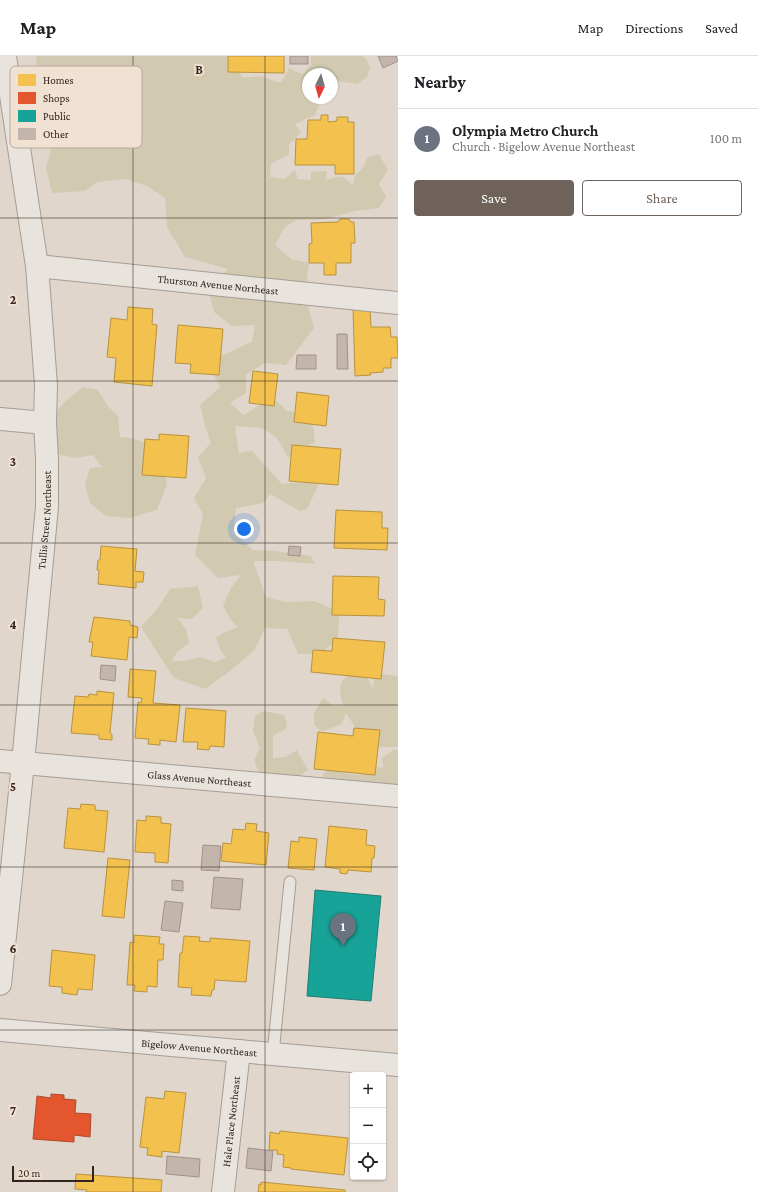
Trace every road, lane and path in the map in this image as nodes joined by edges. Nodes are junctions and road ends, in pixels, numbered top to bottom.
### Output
1 (5, 56) edge
2 (10, 89) edge
3 (19, 148) edge
4 (37, 266) junction
5 (398, 303) edge
6 (0, 419) edge
7 (45, 423) junction
8 (0, 761) edge
9 (23, 763) junction
10 (398, 796) edge
11 (290, 882) dead end
12 (0, 984) edge
13 (0, 1030) edge
14 (239, 1051) junction
15 (273, 1054) junction
16 (398, 1065) edge
17 (223, 1192) edge

1 - 2 street, Tullis Street Northeast
3 - 4 street, Tullis Street Northeast
4 - 5 street, Thurston Avenue Northeast
4 - 7 street, Tullis Street Northeast
6 - 7 street
7 - 9 street, Tullis Street Northeast
8 - 9 street, Glass Avenue Northeast
9 - 10 street, Glass Avenue Northeast
9 - 12 street, Tullis Street Northeast
11 - 15 lane
13 - 14 street, Bigelow Avenue Northeast
14 - 15 street, Bigelow Avenue Northeast
14 - 17 street, Hale Place Northeast
15 - 16 street, Bigelow Avenue Northeast

